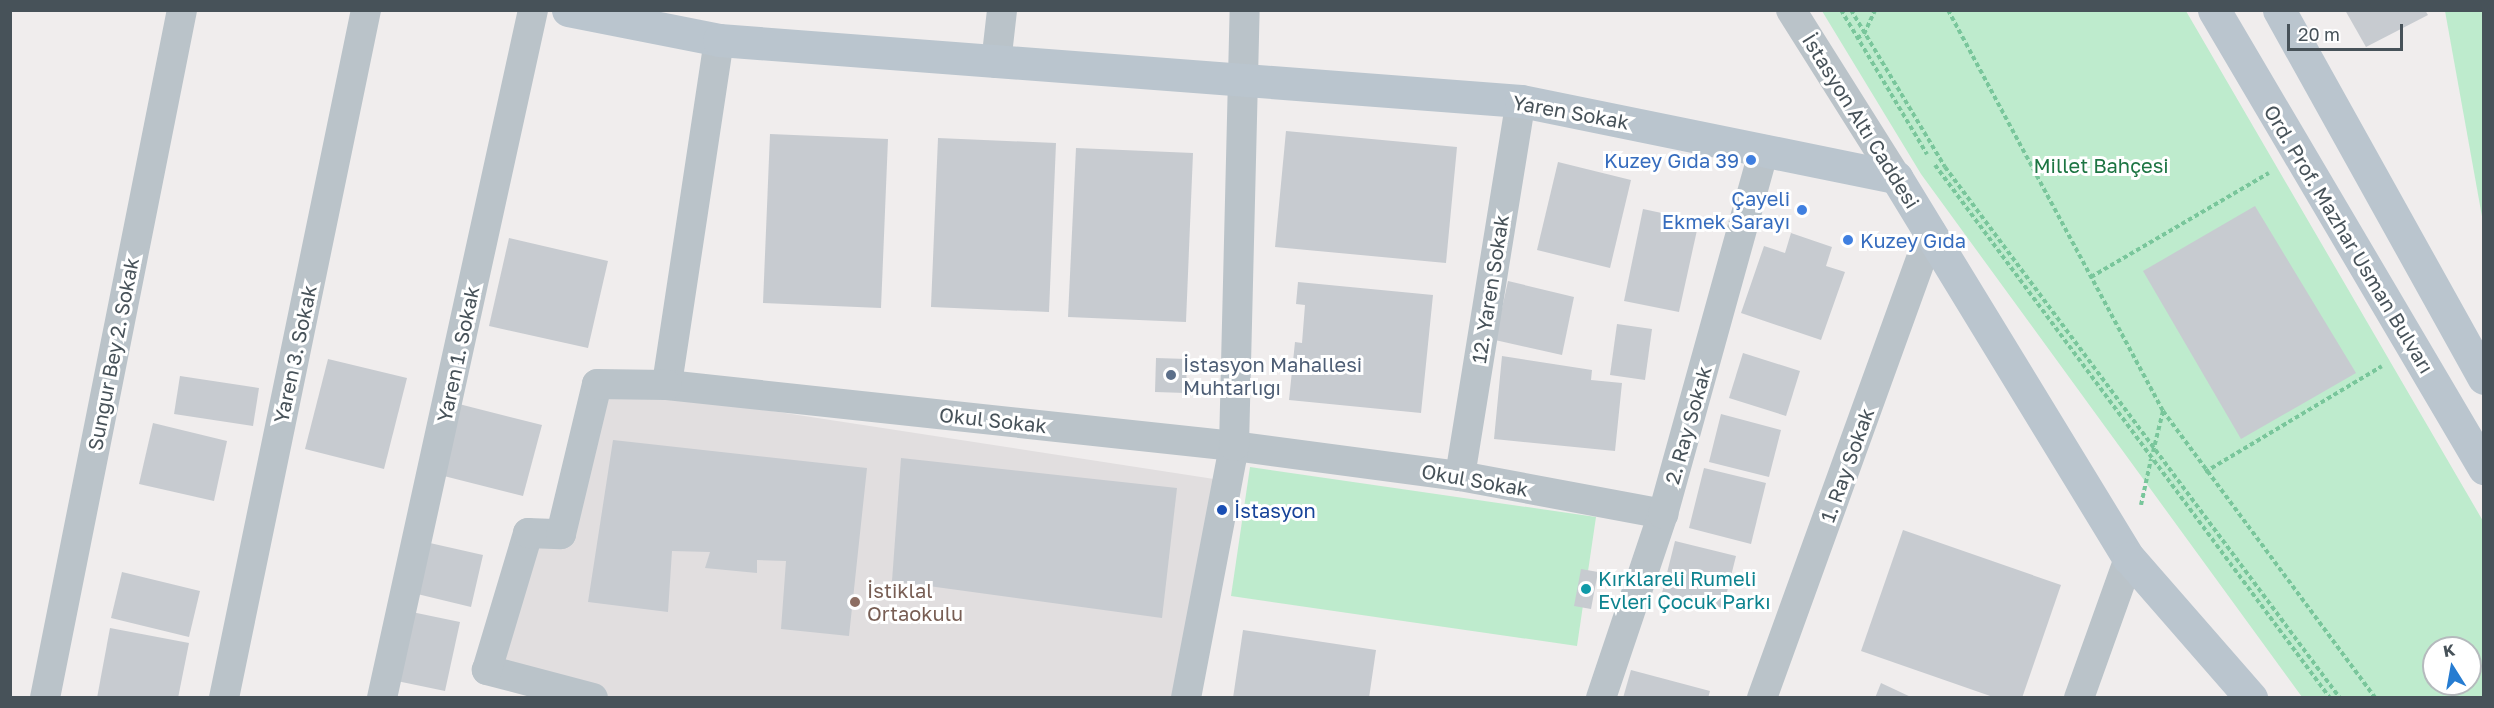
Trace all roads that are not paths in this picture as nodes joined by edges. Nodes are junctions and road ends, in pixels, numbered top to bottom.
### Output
1 (182, 10) edge
2 (366, 10) edge
3 (533, 10) edge
4 (568, 10) edge
5 (1002, 10) edge
6 (1245, 10) edge
7 (1791, 10) edge
8 (2214, 10) edge
9 (2279, 10) edge
10 (681, 22) edge
11 (719, 40) junction
12 (996, 63) junction
13 (1242, 81) junction
14 (1521, 101) junction
15 (1764, 150) junction
16 (1896, 177) junction
17 (1931, 232) junction
18 (2484, 378) edge
19 (667, 385) junction
20 (1234, 446) junction
21 (2484, 468) edge
22 (1460, 476) junction
23 (1663, 514) junction
24 (2128, 558) junction
25 (45, 698) edge
26 (224, 698) edge
27 (382, 698) edge
28 (593, 698) edge
29 (1186, 698) edge
30 (1601, 698) edge
31 (1762, 698) edge
32 (2079, 698) edge
33 (2251, 698) edge

1 - 25 street, Sungur Bey 2. Sokak
2 - 26 street, Yaren 3. Sokak
3 - 27 street, Yaren 1. Sokak
4 - 10 street, Yaren Sokak
5 - 12 street
6 - 13 street
7 - 16 street, İstasyon Altı Caddesi
8 - 21 street, Ord. Prof. Mazhar Usman Bulvarı
9 - 18 street
10 - 11 street, Yaren Sokak
11 - 12 street, Yaren Sokak
11 - 19 street
12 - 13 street, Yaren Sokak
13 - 14 street, Yaren Sokak
13 - 20 street
14 - 15 street, Yaren Sokak
14 - 22 street, 12. Yaren Sokak
15 - 16 street, Yaren Sokak
15 - 23 street, 2. Ray Sokak
16 - 17 street, İstasyon Altı Caddesi
17 - 24 street, İstasyon Altı Caddesi
17 - 31 street, 1. Ray Sokak
19 - 20 street, Okul Sokak
19 - 28 street, Okul Sokak
20 - 22 street, Okul Sokak
20 - 29 street
22 - 23 street, Okul Sokak
23 - 30 street, 2. Ray Sokak
24 - 32 street
24 - 33 street, İstasyon Altı Caddesi

